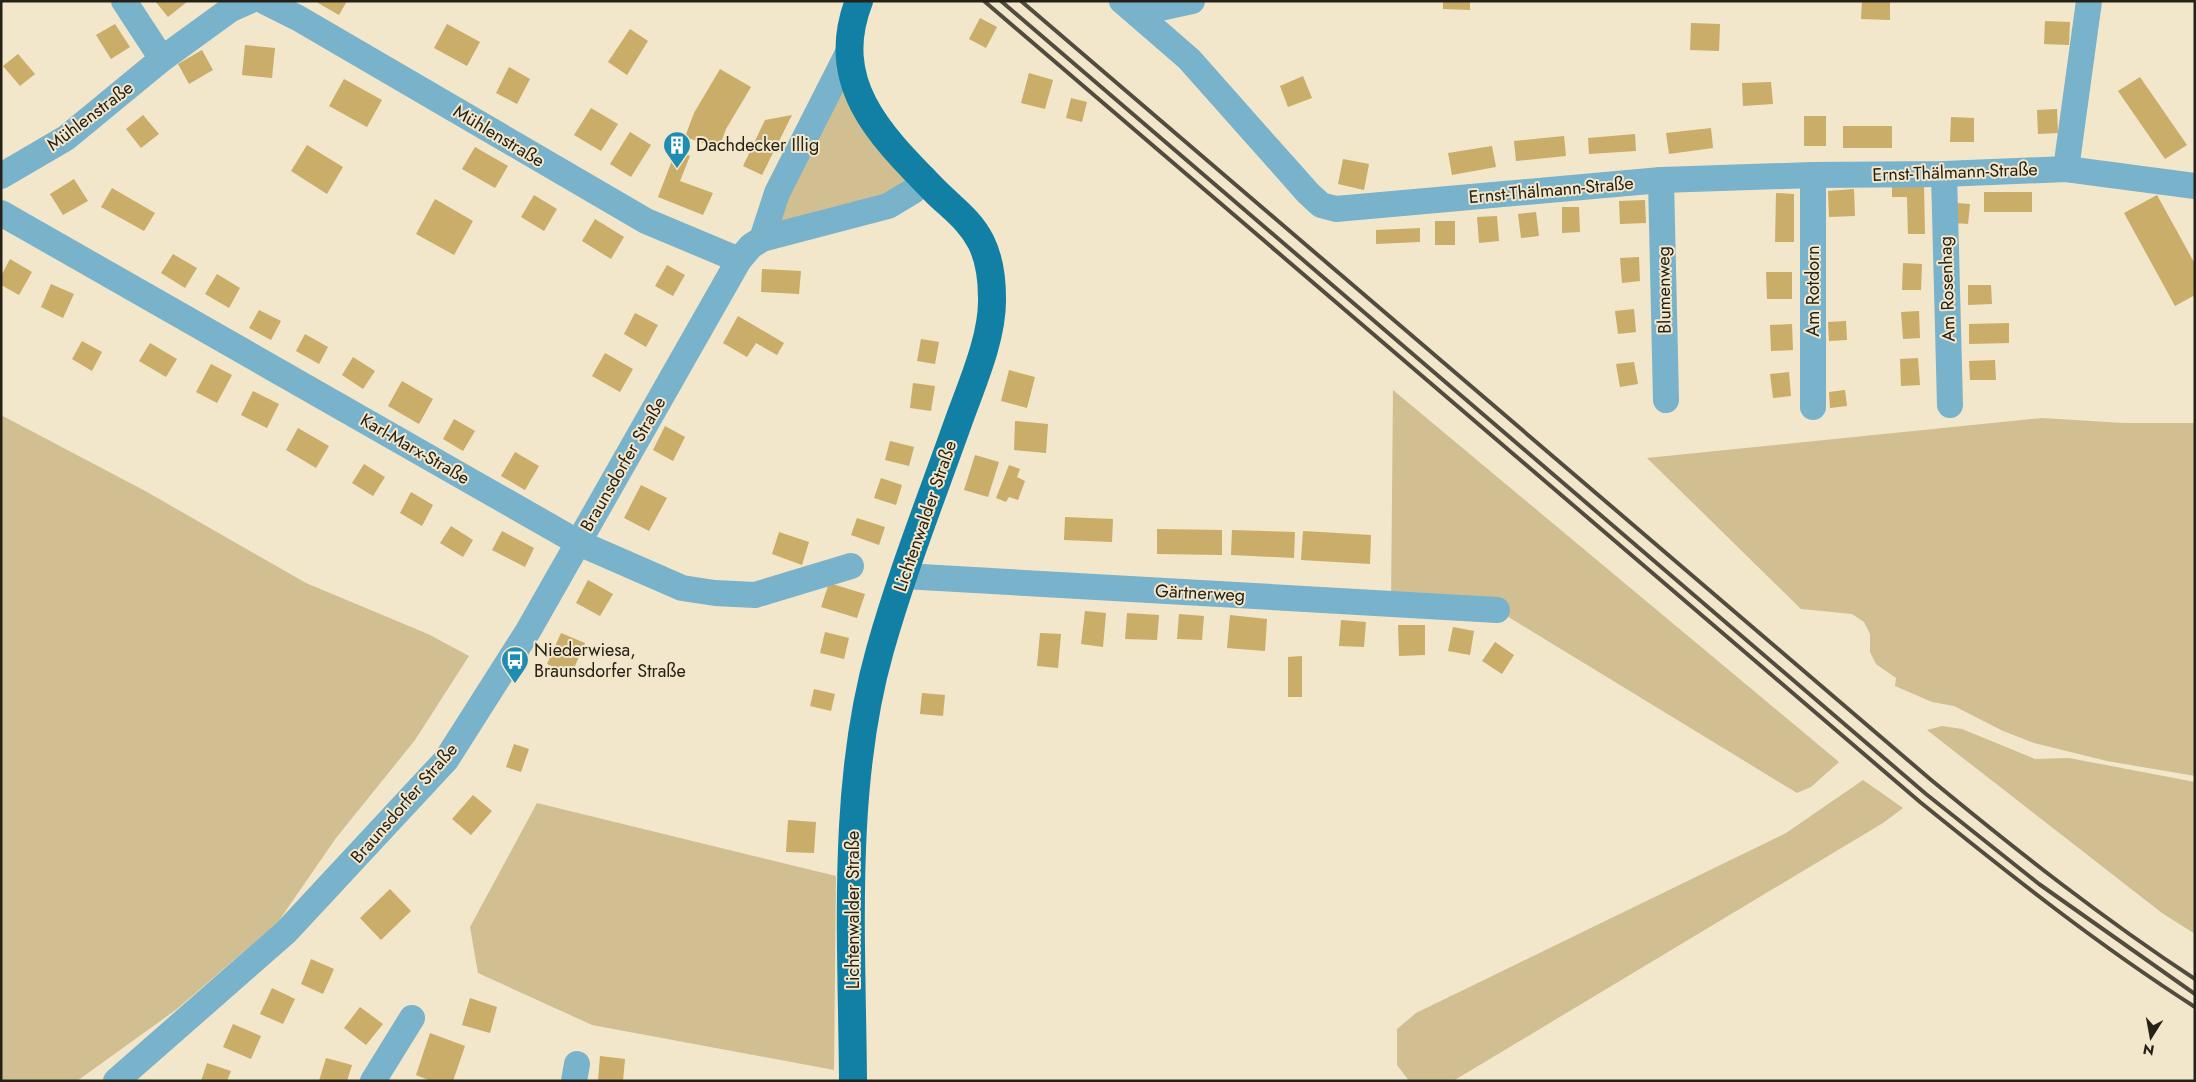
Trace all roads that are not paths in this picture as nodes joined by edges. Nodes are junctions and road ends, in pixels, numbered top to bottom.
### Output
1 (124, 1) edge
2 (249, 1) edge
3 (264, 1) edge
4 (859, 1) edge
5 (1192, 1) edge
6 (2089, 1) edge
7 (1130, 7) edge
8 (848, 53) junction
9 (162, 60) junction
10 (2066, 169) junction
11 (1944, 174) junction
12 (1813, 175) junction
13 (1, 176) edge
14 (924, 178) junction
15 (1661, 180) junction
16 (2195, 186) edge
17 (1, 213) edge
18 (762, 239) junction
19 (739, 260) junction
20 (1666, 400) dead end
21 (1950, 405) dead end
22 (1813, 407) dead end
23 (579, 543) junction
24 (852, 566) dead end
25 (904, 576) junction
26 (1497, 610) dead end
27 (412, 1018) dead end
28 (123, 1080) edge
29 (373, 1081) edge
30 (854, 1081) edge

1 - 9 street
2 - 9 street, Mühlenstraße
3 - 19 street, Mühlenstraße
4 - 8 main road, Lichtenwalder Straße
5 - 7 street
6 - 10 street
7 - 15 street, Ernst-Thälmann-Straße
8 - 14 main road, Lichtenwalder Straße
8 - 18 street
9 - 13 street, Mühlenstraße
10 - 11 street, Ernst-Thälmann-Straße
10 - 16 street, Ernst-Thälmann-Straße
11 - 12 street, Ernst-Thälmann-Straße
11 - 21 street, Am Rosenhag
12 - 15 street, Ernst-Thälmann-Straße
12 - 22 street, Am Rotdorn
14 - 18 street, Braunsdorfer Straße
14 - 25 main road, Lichtenwalder Straße
15 - 20 street, Blumenweg
17 - 23 street, Karl-Marx-Straße
18 - 19 street, Braunsdorfer Straße
19 - 23 street, Braunsdorfer Straße
23 - 24 street, Karl-Marx-Straße
23 - 28 street, Braunsdorfer Straße
25 - 26 street, Gärtnerweg
25 - 30 main road, Lichtenwalder Straße
27 - 29 street

